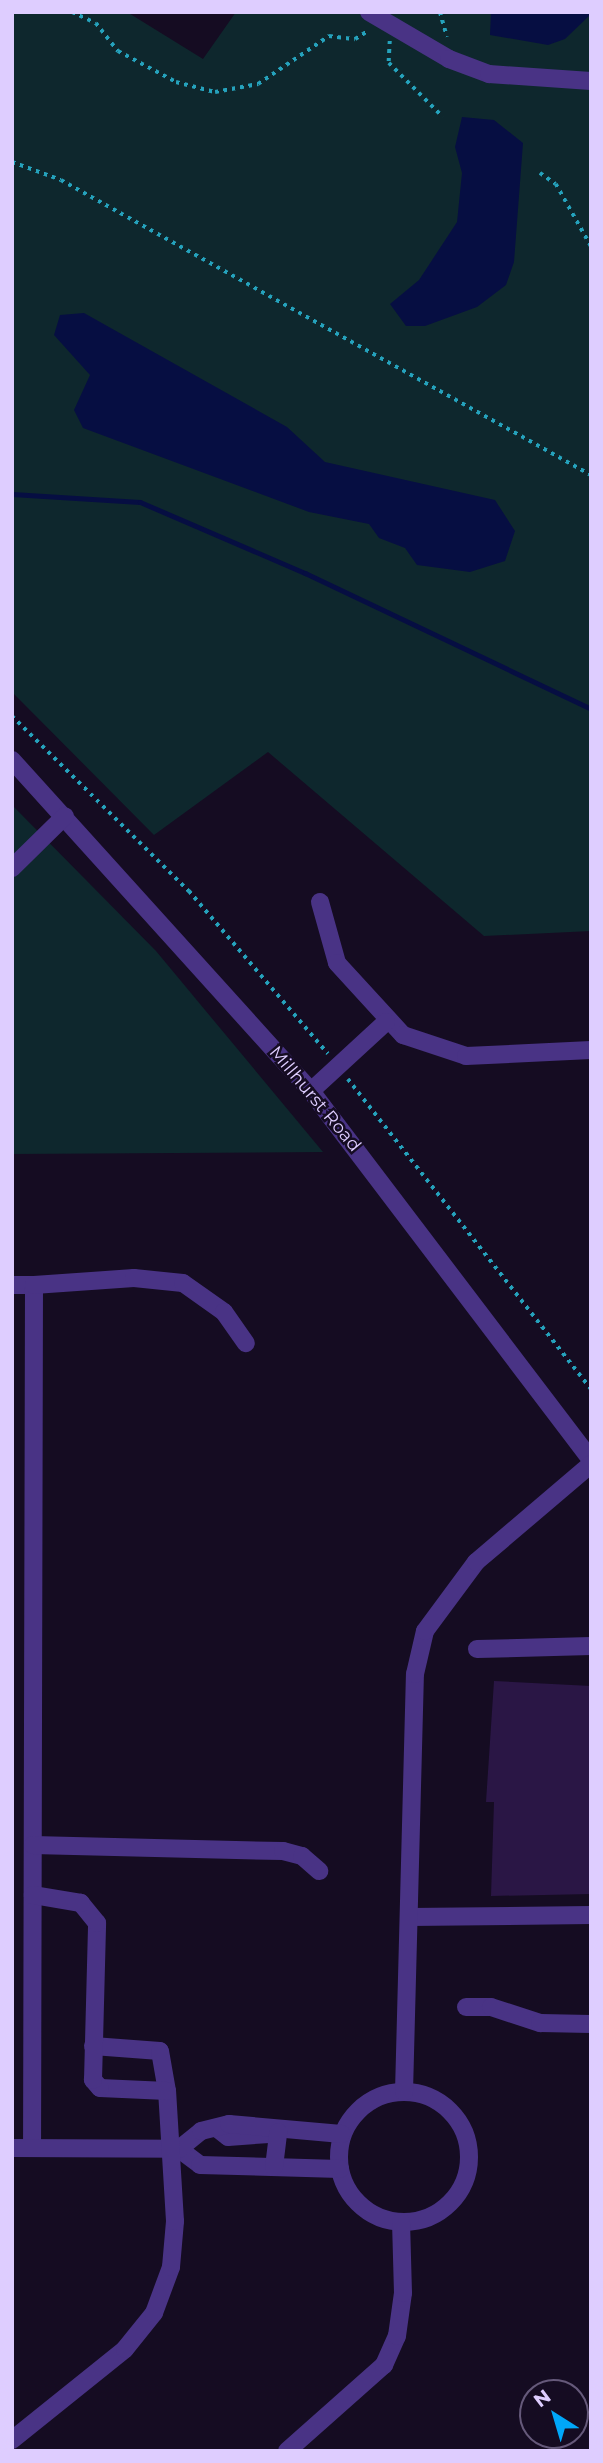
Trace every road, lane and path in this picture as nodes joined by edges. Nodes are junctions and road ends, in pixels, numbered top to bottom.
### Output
1 (72, 12) edge
2 (369, 12) edge
3 (440, 12) edge
4 (386, 22) junction
5 (455, 43) dead end
6 (591, 81) edge
7 (12, 162) edge
8 (540, 173) dead end
9 (591, 246) edge
10 (591, 475) edge
11 (12, 716) edge
12 (12, 760) edge
13 (65, 816) junction
14 (12, 868) edge
15 (320, 902) dead end
16 (386, 1021) junction
17 (591, 1050) edge
18 (338, 1066) junction
19 (311, 1091) junction
20 (12, 1284) edge
21 (34, 1285) junction
22 (246, 1343) dead end
23 (591, 1389) edge
24 (591, 1462) edge
25 (591, 1646) edge
26 (477, 1649) dead end
27 (33, 1845) junction
28 (319, 1871) dead end
29 (33, 1895) junction
30 (591, 1915) edge
31 (409, 1917) junction
32 (466, 2007) dead end
33 (591, 2024) edge
34 (93, 2046) junction
35 (167, 2091) junction
36 (404, 2092) junction
37 (275, 2132) junction
38 (342, 2134) junction
39 (32, 2145) junction
40 (12, 2148) edge
41 (174, 2149) junction
42 (274, 2167) junction
43 (340, 2169) junction
44 (401, 2222) junction
45 (12, 2440) edge
46 (287, 2451) edge

1 - 4 path
2 - 4 street
3 - 5 path
4 - 6 street
7 - 10 path
8 - 9 path
11 - 18 path
12 - 13 street, Millhurst Road
13 - 14 street
13 - 19 street, Millhurst Road
15 - 16 street
16 - 17 street
16 - 18 street
18 - 19 street
18 - 23 path
19 - 24 street, Millhurst Road
20 - 21 street
21 - 22 street
21 - 27 street
24 - 31 street
25 - 26 street
27 - 28 street
27 - 29 street
29 - 34 street
29 - 39 street
30 - 31 street
31 - 36 street
32 - 33 street
34 - 35 street
34 - 35 street
35 - 41 street
36 - 38 street
36 - 44 street
37 - 38 street
37 - 41 street
37 - 42 street
38 - 43 street
39 - 40 street
39 - 41 street
41 - 42 street
41 - 45 street
42 - 43 street
43 - 44 street
44 - 46 street

